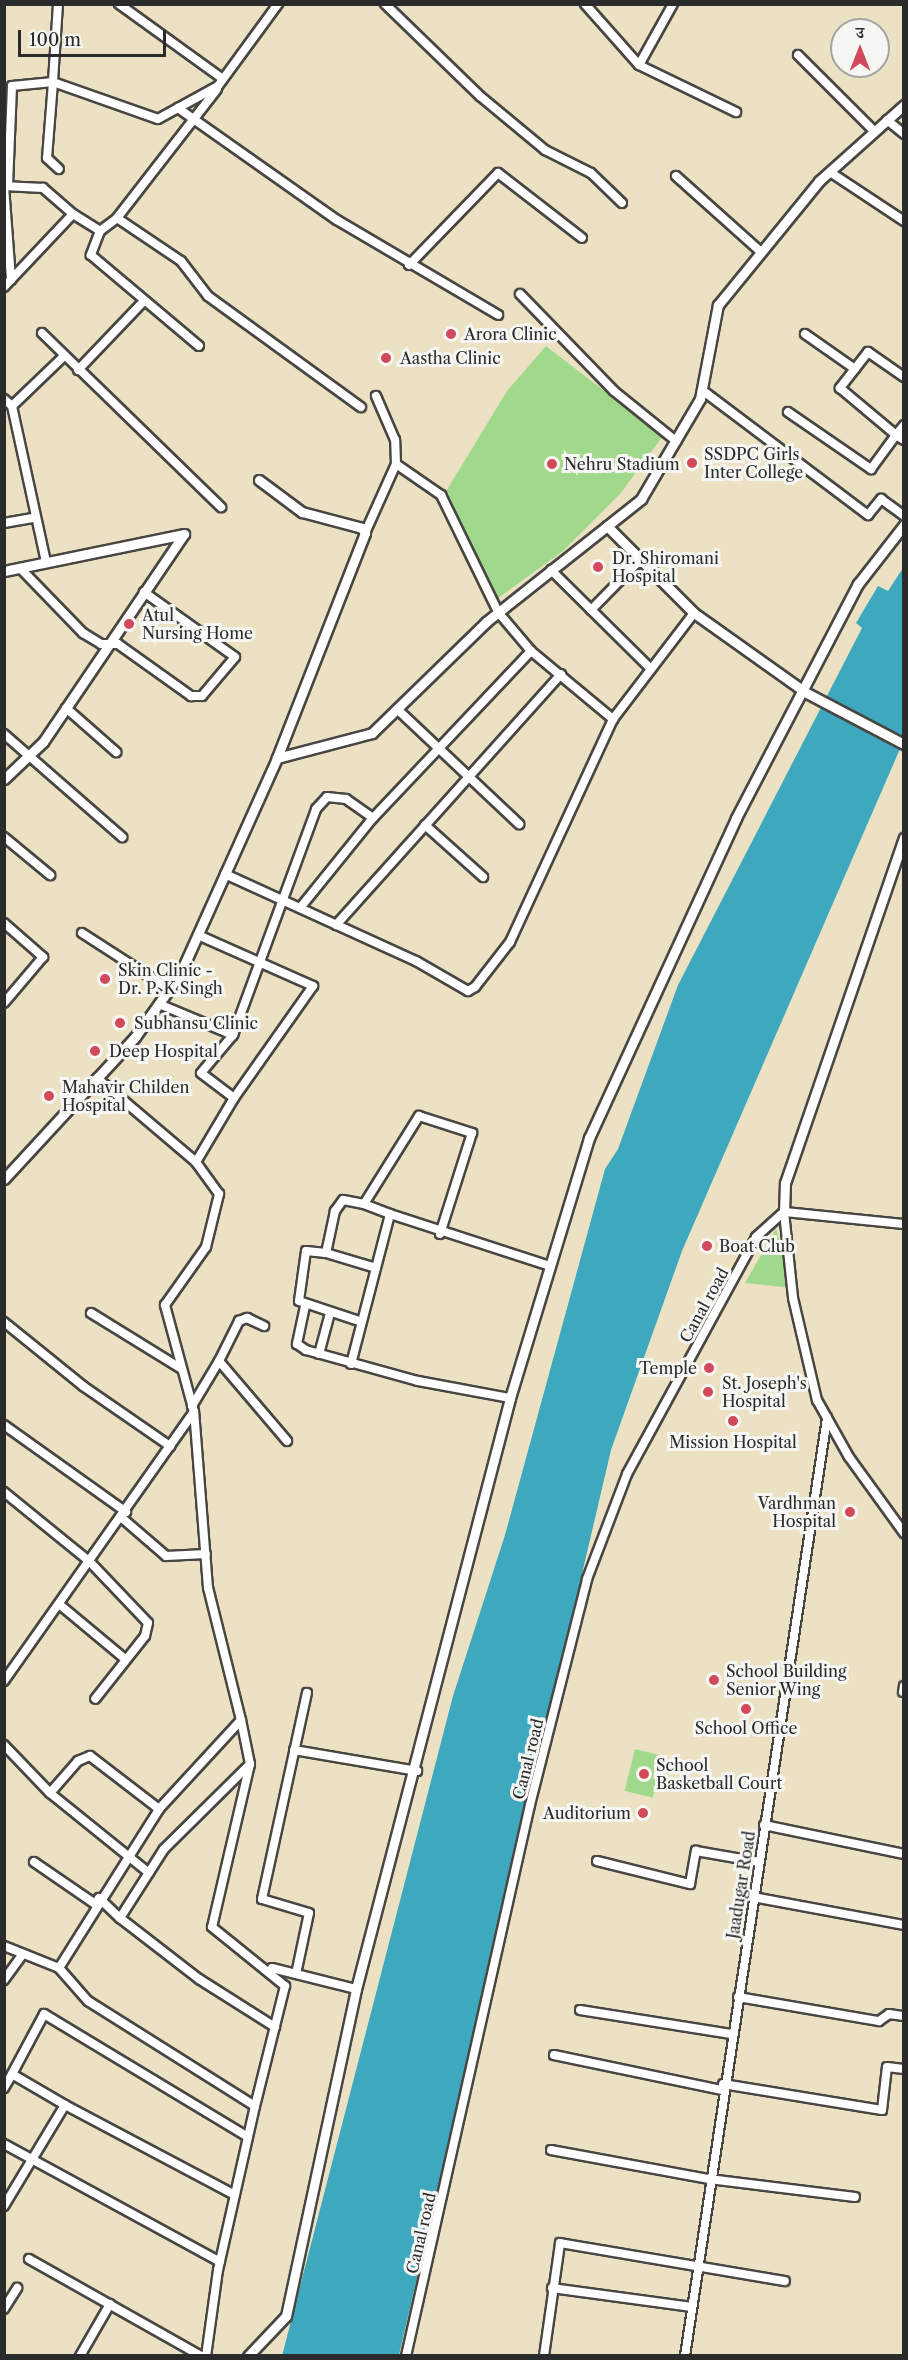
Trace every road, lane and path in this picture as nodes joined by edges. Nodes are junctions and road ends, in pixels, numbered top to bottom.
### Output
1 (58, 4) edge
2 (119, 4) edge
3 (278, 4) edge
4 (385, 4) edge
5 (585, 4) edge
6 (673, 4) edge
7 (798, 55) dead end
8 (639, 65) junction
9 (52, 82) junction
10 (221, 83) junction
11 (8, 85) edge
12 (903, 105) edge
13 (178, 108) junction
14 (736, 112) dead end
15 (194, 118) junction
16 (8, 119) edge
17 (886, 120) junction
18 (874, 132) junction
19 (903, 134) edge
20 (59, 169) dead end
21 (830, 172) junction
22 (676, 176) dead end
23 (6, 186) edge
24 (622, 203) dead end
25 (73, 214) junction
26 (117, 218) junction
27 (903, 221) edge
28 (100, 231) junction
29 (582, 238) dead end
30 (761, 252) junction
31 (409, 265) junction
32 (11, 279) junction
33 (4, 287) edge
34 (520, 294) dead end
35 (144, 301) junction
36 (498, 315) dead end
37 (42, 333) dead end
38 (805, 334) dead end
39 (199, 346) dead end
40 (63, 357) junction
41 (855, 369) junction
42 (78, 370) junction
43 (903, 377) edge
44 (702, 390) junction
45 (376, 396) dead end
46 (4, 399) edge
47 (12, 406) junction
48 (361, 407) dead end
49 (788, 412) dead end
50 (903, 424) edge
51 (900, 437) edge
52 (676, 441) junction
53 (396, 464) junction
54 (259, 480) dead end
55 (221, 507) dead end
56 (903, 516) edge
57 (33, 518) junction
58 (4, 523) edge
59 (903, 525) edge
60 (607, 526) junction
61 (365, 533) junction
62 (640, 560) junction
63 (46, 562) junction
64 (20, 568) junction
65 (551, 570) junction
66 (4, 571) edge
67 (144, 592) junction
68 (591, 610) junction
69 (498, 612) junction
70 (694, 613) junction
71 (108, 643) junction
72 (531, 651) junction
73 (649, 667) junction
74 (561, 674) junction
75 (805, 692) junction
76 (66, 708) junction
77 (397, 709) junction
78 (613, 719) junction
79 (4, 734) edge
80 (903, 744) edge
81 (440, 748) junction
82 (116, 752) dead end
83 (30, 754) junction
84 (277, 758) junction
85 (468, 777) junction
86 (4, 779) edge
87 (373, 818) junction
88 (519, 824) dead end
89 (425, 825) junction
90 (4, 837) edge
91 (122, 837) dead end
92 (903, 838) edge
93 (225, 874) junction
94 (50, 875) dead end
95 (483, 877) dead end
96 (280, 900) junction
97 (300, 908) junction
98 (4, 923) edge
99 (336, 925) junction
100 (82, 933) dead end
101 (198, 935) junction
102 (263, 960) junction
103 (169, 989) junction
104 (5, 1001) edge
105 (159, 1004) junction
106 (233, 1035) junction
107 (97, 1078) junction
108 (234, 1098) junction
109 (196, 1162) junction
110 (4, 1179) edge
111 (364, 1204) junction
112 (784, 1212) junction
113 (390, 1214) junction
114 (903, 1224) edge
115 (440, 1234) junction
116 (326, 1253) junction
117 (547, 1265) junction
118 (376, 1268) junction
119 (305, 1306) junction
120 (91, 1313) dead end
121 (330, 1313) junction
122 (4, 1322) edge
123 (362, 1322) junction
124 (264, 1326) dead end
125 (319, 1354) junction
126 (219, 1361) junction
127 (351, 1364) junction
128 (180, 1368) junction
129 (510, 1398) junction
130 (193, 1409) junction
131 (827, 1418) junction
132 (4, 1425) edge
133 (286, 1441) dead end
134 (170, 1446) junction
135 (4, 1492) edge
136 (124, 1515) junction
137 (903, 1533) edge
138 (206, 1554) junction
139 (90, 1562) junction
140 (59, 1604) junction
141 (126, 1659) junction
142 (4, 1681) edge
143 (307, 1693) dead end
144 (95, 1699) dead end
145 (241, 1720) junction
146 (4, 1745) edge
147 (294, 1750) junction
148 (250, 1764) junction
149 (417, 1771) junction
150 (50, 1793) junction
151 (159, 1809) junction
152 (764, 1825) junction
153 (903, 1854) edge
154 (128, 1856) junction
155 (597, 1861) dead end
156 (34, 1862) dead end
157 (759, 1862) junction
158 (149, 1873) junction
159 (99, 1898) junction
160 (753, 1898) junction
161 (120, 1918) junction
162 (903, 1925) edge
163 (4, 1946) edge
164 (23, 1954) junction
165 (59, 1968) junction
166 (272, 1968) dead end
167 (296, 1974) junction
168 (4, 1980) edge
169 (357, 1989) junction
170 (738, 1997) junction
171 (580, 2010) dead end
172 (903, 2016) edge
173 (275, 2027) junction
174 (731, 2034) junction
175 (554, 2055) dead end
176 (903, 2069) edge
177 (12, 2074) junction
178 (722, 2087) junction
179 (4, 2088) edge
180 (65, 2105) junction
181 (255, 2106) junction
182 (248, 2137) junction
183 (4, 2144) edge
184 (551, 2150) dead end
185 (33, 2160) junction
186 (709, 2179) junction
187 (235, 2195) junction
188 (855, 2197) dead end
189 (4, 2206) edge
190 (29, 2259) dead end
191 (220, 2262) junction
192 (697, 2264) junction
193 (785, 2281) dead end
194 (17, 2288) dead end
195 (552, 2288) junction
196 (110, 2304) junction
197 (692, 2307) junction
198 (4, 2309) edge
199 (80, 2355) edge
200 (201, 2355) edge
201 (206, 2355) edge
202 (248, 2355) edge
203 (406, 2355) edge
204 (544, 2355) edge
205 (685, 2355) edge

1 - 9 street
2 - 10 street
3 - 10 street
4 - 24 street
5 - 8 street
6 - 8 street
7 - 18 street
8 - 14 street
9 - 11 street
9 - 13 street
9 - 20 street
10 - 13 street
10 - 15 street
11 - 16 street
12 - 17 street
13 - 15 street
15 - 26 street
15 - 31 street
16 - 23 street
17 - 18 street
17 - 19 street
18 - 21 street
21 - 27 street
21 - 30 street
22 - 30 street
23 - 25 street
23 - 32 street
25 - 28 street
25 - 32 street
26 - 28 street
26 - 48 street
28 - 35 street
29 - 31 street
30 - 44 street
31 - 36 street
32 - 33 street
34 - 52 street
35 - 39 street
35 - 42 street
37 - 40 street
38 - 41 street
40 - 42 street
40 - 47 street
41 - 43 street
41 - 51 street
42 - 55 street
44 - 52 street
44 - 56 street
45 - 53 street
46 - 47 street
47 - 57 street
49 - 51 street
50 - 51 street
52 - 60 street
53 - 61 street
53 - 69 street
54 - 61 street
57 - 58 street
57 - 63 street
59 - 75 street
60 - 62 street
60 - 65 street
61 - 84 street
62 - 68 street
62 - 70 street
63 - 64 street
63 - 67 street
64 - 66 street
64 - 71 street
65 - 68 street
65 - 69 street
67 - 71 street
67 - 71 street
68 - 73 street
69 - 72 street
69 - 77 street
70 - 73 street
70 - 75 street
71 - 76 street
72 - 74 street
72 - 81 street
73 - 78 street
74 - 78 street
74 - 85 street
75 - 80 street
75 - 117 street
76 - 82 street
76 - 83 street
77 - 81 street
77 - 84 street
78 - 99 street
79 - 83 street
81 - 85 street
81 - 87 street
83 - 86 street
83 - 91 street
84 - 93 street
85 - 88 street
85 - 89 street
87 - 96 street
87 - 97 street
89 - 95 street
89 - 99 street
90 - 94 street
92 - 112 street
93 - 96 street
93 - 101 street
96 - 97 street
96 - 102 street
97 - 99 street
98 - 104 street
100 - 103 street
101 - 102 street
101 - 103 street
102 - 106 street
102 - 108 street
103 - 105 street
105 - 106 street
105 - 107 street
106 - 108 street
107 - 109 street
107 - 110 street
108 - 109 street
109 - 128 street
111 - 113 street
111 - 115 street
111 - 116 street
112 - 114 street
112 - 131 street
112 - 203 street, Canal road
113 - 115 street
113 - 118 street
115 - 117 street
116 - 118 street
116 - 119 street
117 - 129 street
118 - 123 street
119 - 121 street
119 - 125 street
120 - 128 street
121 - 123 street
121 - 125 street
122 - 134 street
123 - 127 street
124 - 126 street
125 - 127 street
126 - 130 street
126 - 133 street
127 - 129 street
128 - 130 street
129 - 149 street
130 - 134 street
130 - 138 street
131 - 137 street
131 - 152 street, Jaadugar Road
132 - 136 street
134 - 136 street
135 - 139 street
136 - 138 street
136 - 139 street
138 - 145 street
139 - 140 street
139 - 141 street
140 - 141 street
140 - 142 street
141 - 144 street
143 - 147 street
145 - 148 street
145 - 151 street
146 - 150 street
147 - 149 street
147 - 167 street
148 - 158 street
148 - 173 street
149 - 169 street
150 - 151 street
150 - 154 street
151 - 154 street
152 - 153 street
152 - 157 street, Jaadugar Road
154 - 158 street
154 - 159 street
155 - 157 street
156 - 159 street
157 - 160 street, Jaadugar Road
158 - 161 street
159 - 161 street
159 - 165 street
160 - 162 street
160 - 170 street, Jaadugar Road
161 - 173 street
163 - 164 street
164 - 165 street
164 - 168 street
165 - 181 street
166 - 167 street
167 - 169 street
169 - 202 street
170 - 172 street
170 - 174 street, Jaadugar Road
171 - 174 street
173 - 181 street
174 - 178 street, Jaadugar Road
175 - 178 street
176 - 178 street
177 - 179 street
177 - 180 street
177 - 182 street
178 - 186 street, Jaadugar Road
180 - 185 street
180 - 187 street
181 - 182 street
182 - 187 street
183 - 185 street
184 - 186 street
185 - 189 street
185 - 191 street
186 - 188 street
186 - 192 street, Jaadugar Road
187 - 191 street
190 - 196 street
191 - 201 street
192 - 193 street
192 - 195 street
192 - 197 street, Jaadugar Road
194 - 198 street
195 - 197 street
195 - 204 street
196 - 199 street
196 - 200 street
197 - 205 street, Jaadugar Road

